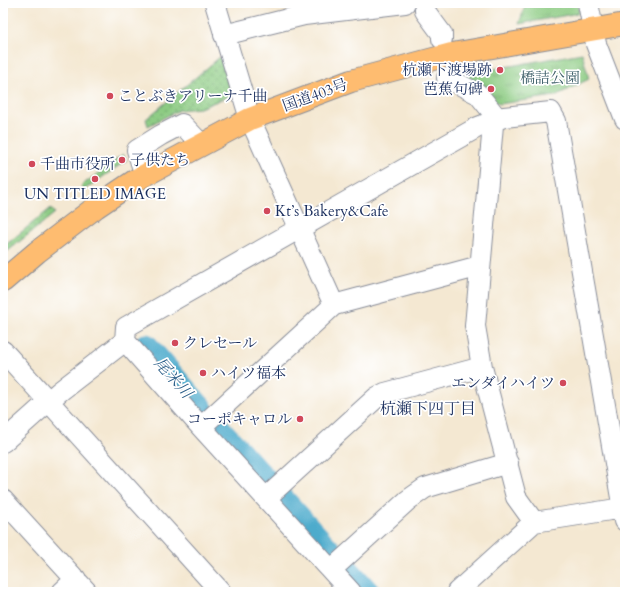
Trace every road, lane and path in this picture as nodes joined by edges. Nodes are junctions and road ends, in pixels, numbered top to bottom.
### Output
1 (215, 3) edge
2 (406, 3) edge
3 (420, 3) edge
4 (425, 3) edge
5 (588, 3) edge
6 (302, 9) edge
7 (609, 27) edge
8 (224, 35) junction
9 (442, 39) dead end
10 (447, 78) dead end
11 (250, 119) junction
12 (625, 119) edge
13 (495, 121) junction
14 (202, 145) junction
15 (145, 176) junction
16 (300, 229) junction
17 (480, 266) junction
18 (3, 281) edge
19 (334, 305) junction
20 (125, 341) junction
21 (3, 351) edge
22 (482, 368) junction
23 (49, 402) junction
24 (201, 427) junction
25 (3, 442) edge
26 (508, 464) junction
27 (266, 498) junction
28 (3, 500) edge
29 (624, 514) edge
30 (534, 522) junction
31 (331, 570) junction
32 (75, 588) edge
33 (221, 592) edge
34 (351, 592) edge
35 (457, 592) edge

1 - 8 street
2 - 6 street
3 - 4 street
4 - 9 street
5 - 7 street
6 - 8 street
7 - 11 highway, 国道403号
7 - 12 street
8 - 11 street
10 - 13 street
11 - 14 highway, 国道403号
11 - 16 street
13 - 16 street
13 - 17 street
13 - 29 street
14 - 15 highway, 国道403号
14 - 15 street
15 - 18 highway, 国道403号
16 - 19 street
16 - 20 street
17 - 19 street
17 - 22 street
19 - 24 street
20 - 23 street
20 - 24 street
21 - 23 street
22 - 26 street
22 - 27 street
23 - 25 street
23 - 33 street
24 - 27 street
26 - 30 street
26 - 31 street
27 - 31 street
28 - 32 street
29 - 30 street
30 - 35 street
31 - 34 street

